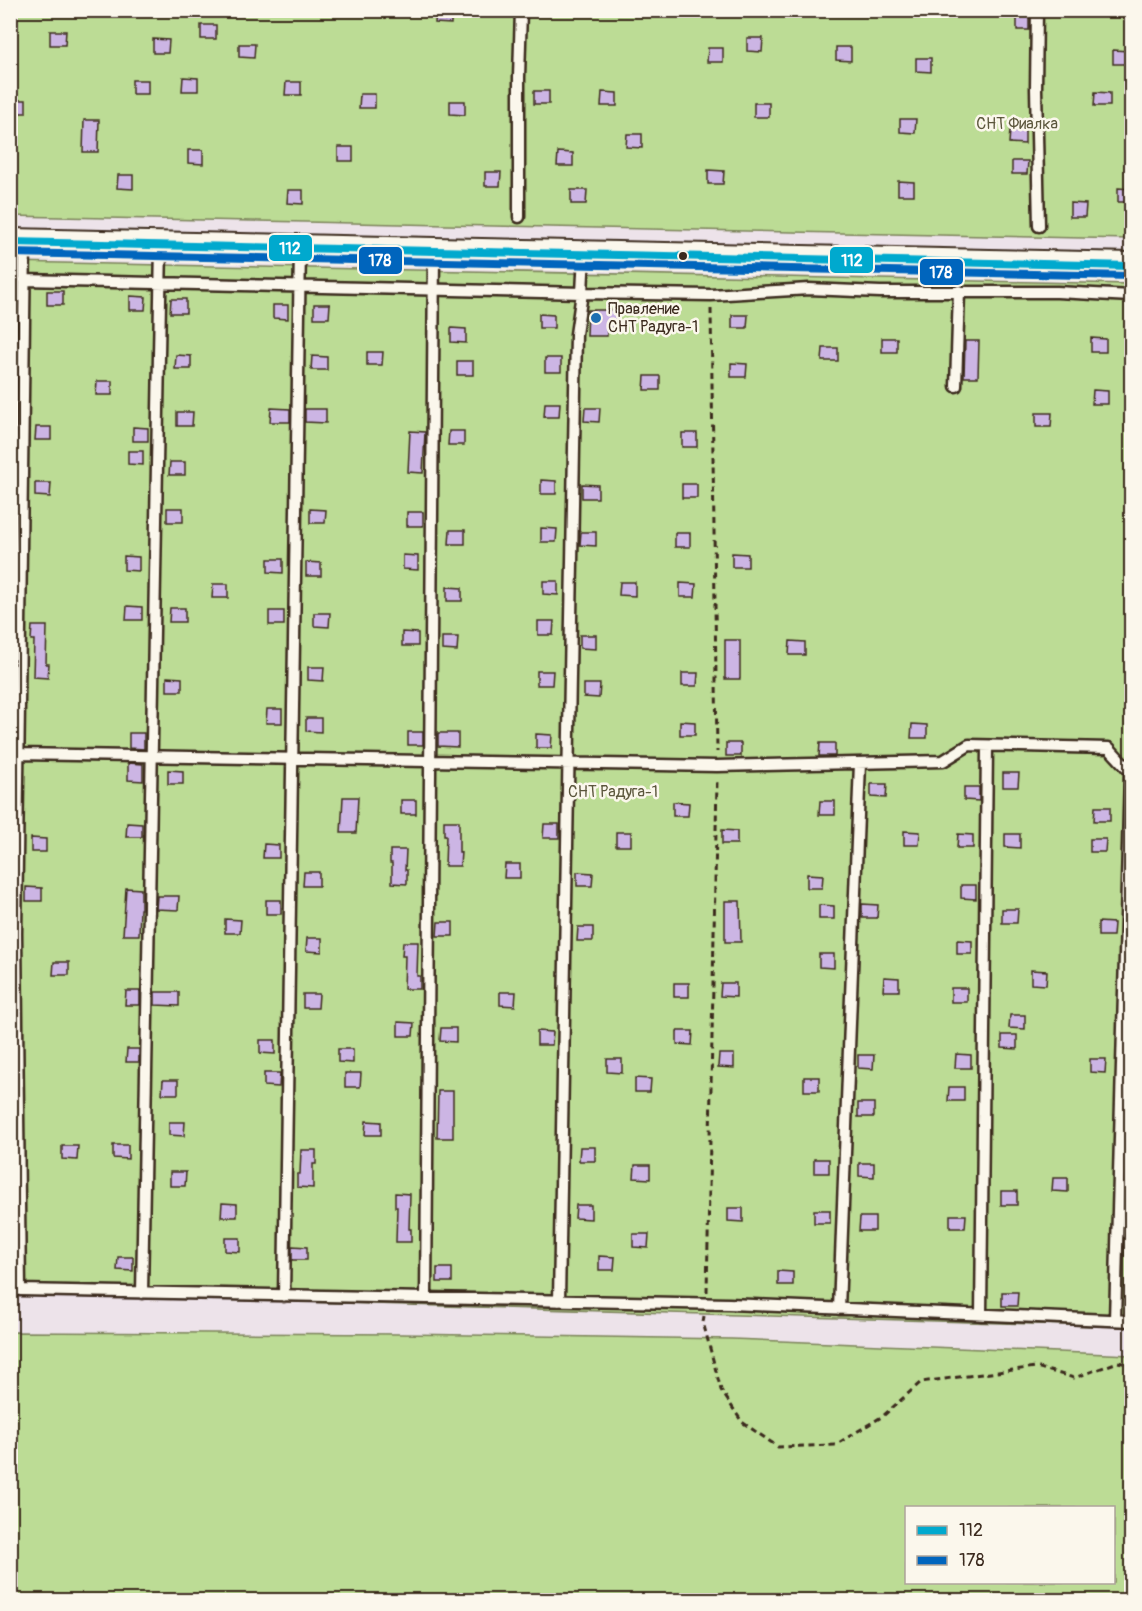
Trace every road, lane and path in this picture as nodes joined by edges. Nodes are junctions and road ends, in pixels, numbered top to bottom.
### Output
1 (521, 10) edge
2 (1037, 10) edge
3 (519, 217) dead end
4 (1039, 226) dead end
5 (18, 242) edge
6 (161, 245) junction
7 (300, 248) junction
8 (434, 250) junction
9 (584, 254) junction
10 (1131, 266) edge
11 (24, 280) junction
12 (160, 283) junction
13 (299, 286) junction
14 (434, 289) junction
15 (959, 291) junction
16 (582, 293) junction
17 (711, 295) junction
18 (1131, 296) edge
19 (956, 386) dead end
20 (987, 746) junction
21 (18, 754) junction
22 (152, 756) junction
23 (292, 758) junction
24 (430, 760) junction
25 (568, 763) junction
26 (860, 763) junction
27 (717, 766) junction
28 (1131, 773) edge
29 (142, 1293) junction
30 (284, 1296) junction
31 (426, 1298) junction
32 (559, 1301) junction
33 (705, 1304) junction
34 (839, 1309) junction
35 (981, 1315) junction
36 (1115, 1320) junction
37 (1131, 1321) edge
38 (1131, 1365) edge

1 - 3 lane
2 - 4 lane
5 - 6 street
5 - 11 lane
6 - 7 street
6 - 12 lane
7 - 8 street
7 - 13 lane
8 - 9 street
8 - 14 lane
9 - 10 street
9 - 16 lane
11 - 12 lane
11 - 21 lane
12 - 13 lane
12 - 22 lane
13 - 14 lane
13 - 23 lane
14 - 16 lane
14 - 24 lane
15 - 17 lane
15 - 18 lane
15 - 19 lane
16 - 17 lane
16 - 25 lane
17 - 27 path
20 - 26 lane
20 - 28 lane
20 - 35 lane
21 - 22 lane
21 - 29 lane
22 - 23 lane
22 - 29 lane
23 - 24 lane
23 - 30 lane
24 - 25 lane
24 - 31 lane
25 - 27 lane
25 - 32 lane
26 - 27 lane
26 - 34 lane
27 - 33 path
28 - 36 lane
29 - 30 lane
30 - 31 lane
31 - 32 lane
32 - 33 lane
33 - 34 lane
33 - 38 path
34 - 35 lane
35 - 36 lane
36 - 37 lane

